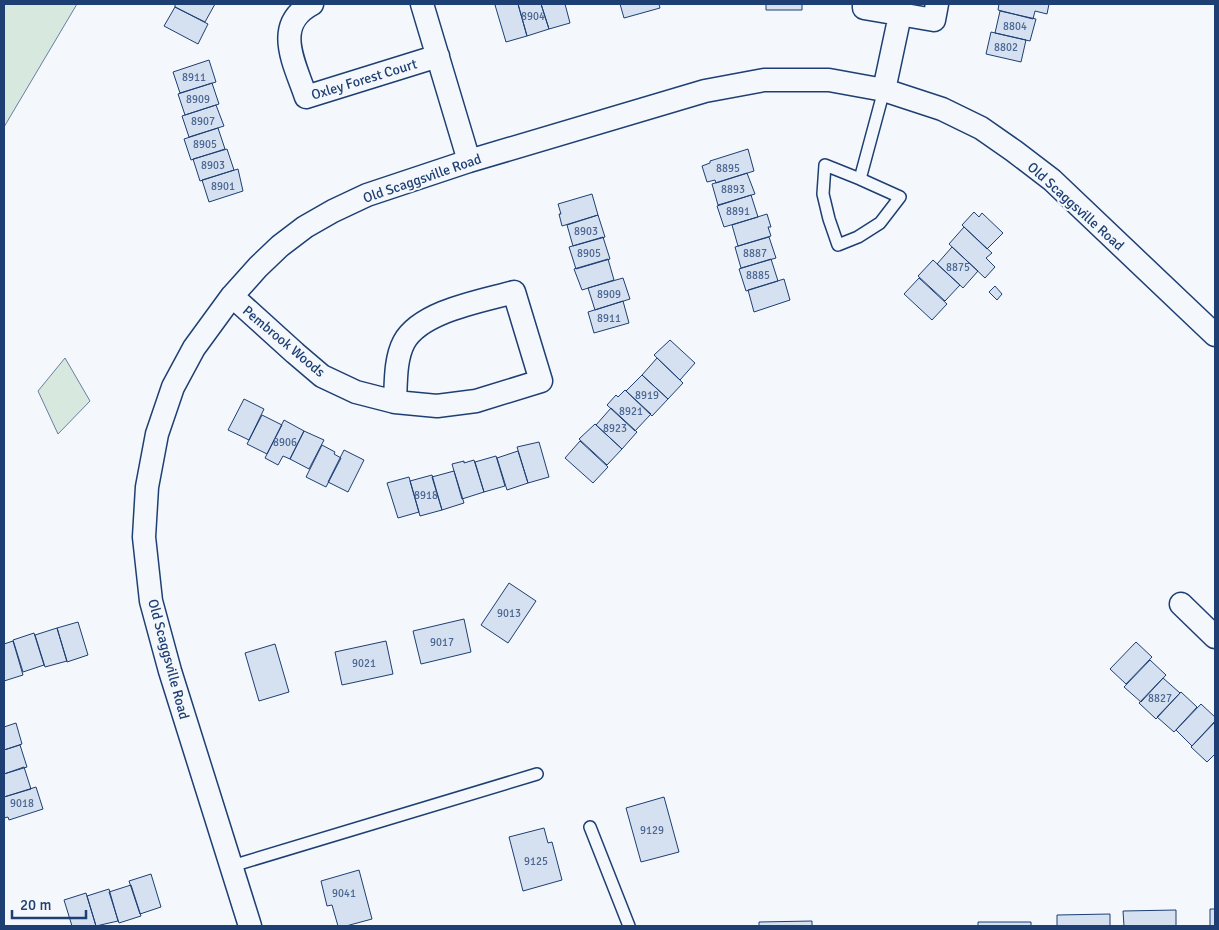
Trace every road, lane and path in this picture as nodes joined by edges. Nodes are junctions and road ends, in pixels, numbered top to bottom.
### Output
1 (312, 4) edge
2 (422, 4) edge
3 (864, 4) edge
4 (937, 4) edge
5 (900, 15) junction
6 (438, 56) junction
7 (884, 90) junction
8 (469, 162) junction
9 (860, 179) junction
10 (232, 296) junction
11 (1215, 335) edge
12 (395, 402) junction
13 (1181, 604) dead end
14 (1215, 637) edge
15 (537, 774) dead end
16 (590, 827) dead end
17 (232, 866) junction
18 (250, 926) edge
19 (629, 926) edge

1 - 6 street, Oxley Forest Court
2 - 6 street
3 - 5 street
4 - 5 street
5 - 7 street
6 - 8 street
7 - 8 street, Old Scaggsville Road
7 - 9 lane
7 - 11 street, Old Scaggsville Road
8 - 10 street, Old Scaggsville Road
9 - 9 lane
10 - 12 street, Pembrook Woods
10 - 17 street, Old Scaggsville Road
12 - 12 street, Pembrook Woods
13 - 14 street
15 - 17 lane
16 - 19 lane
17 - 18 street, Old Scaggsville Road

